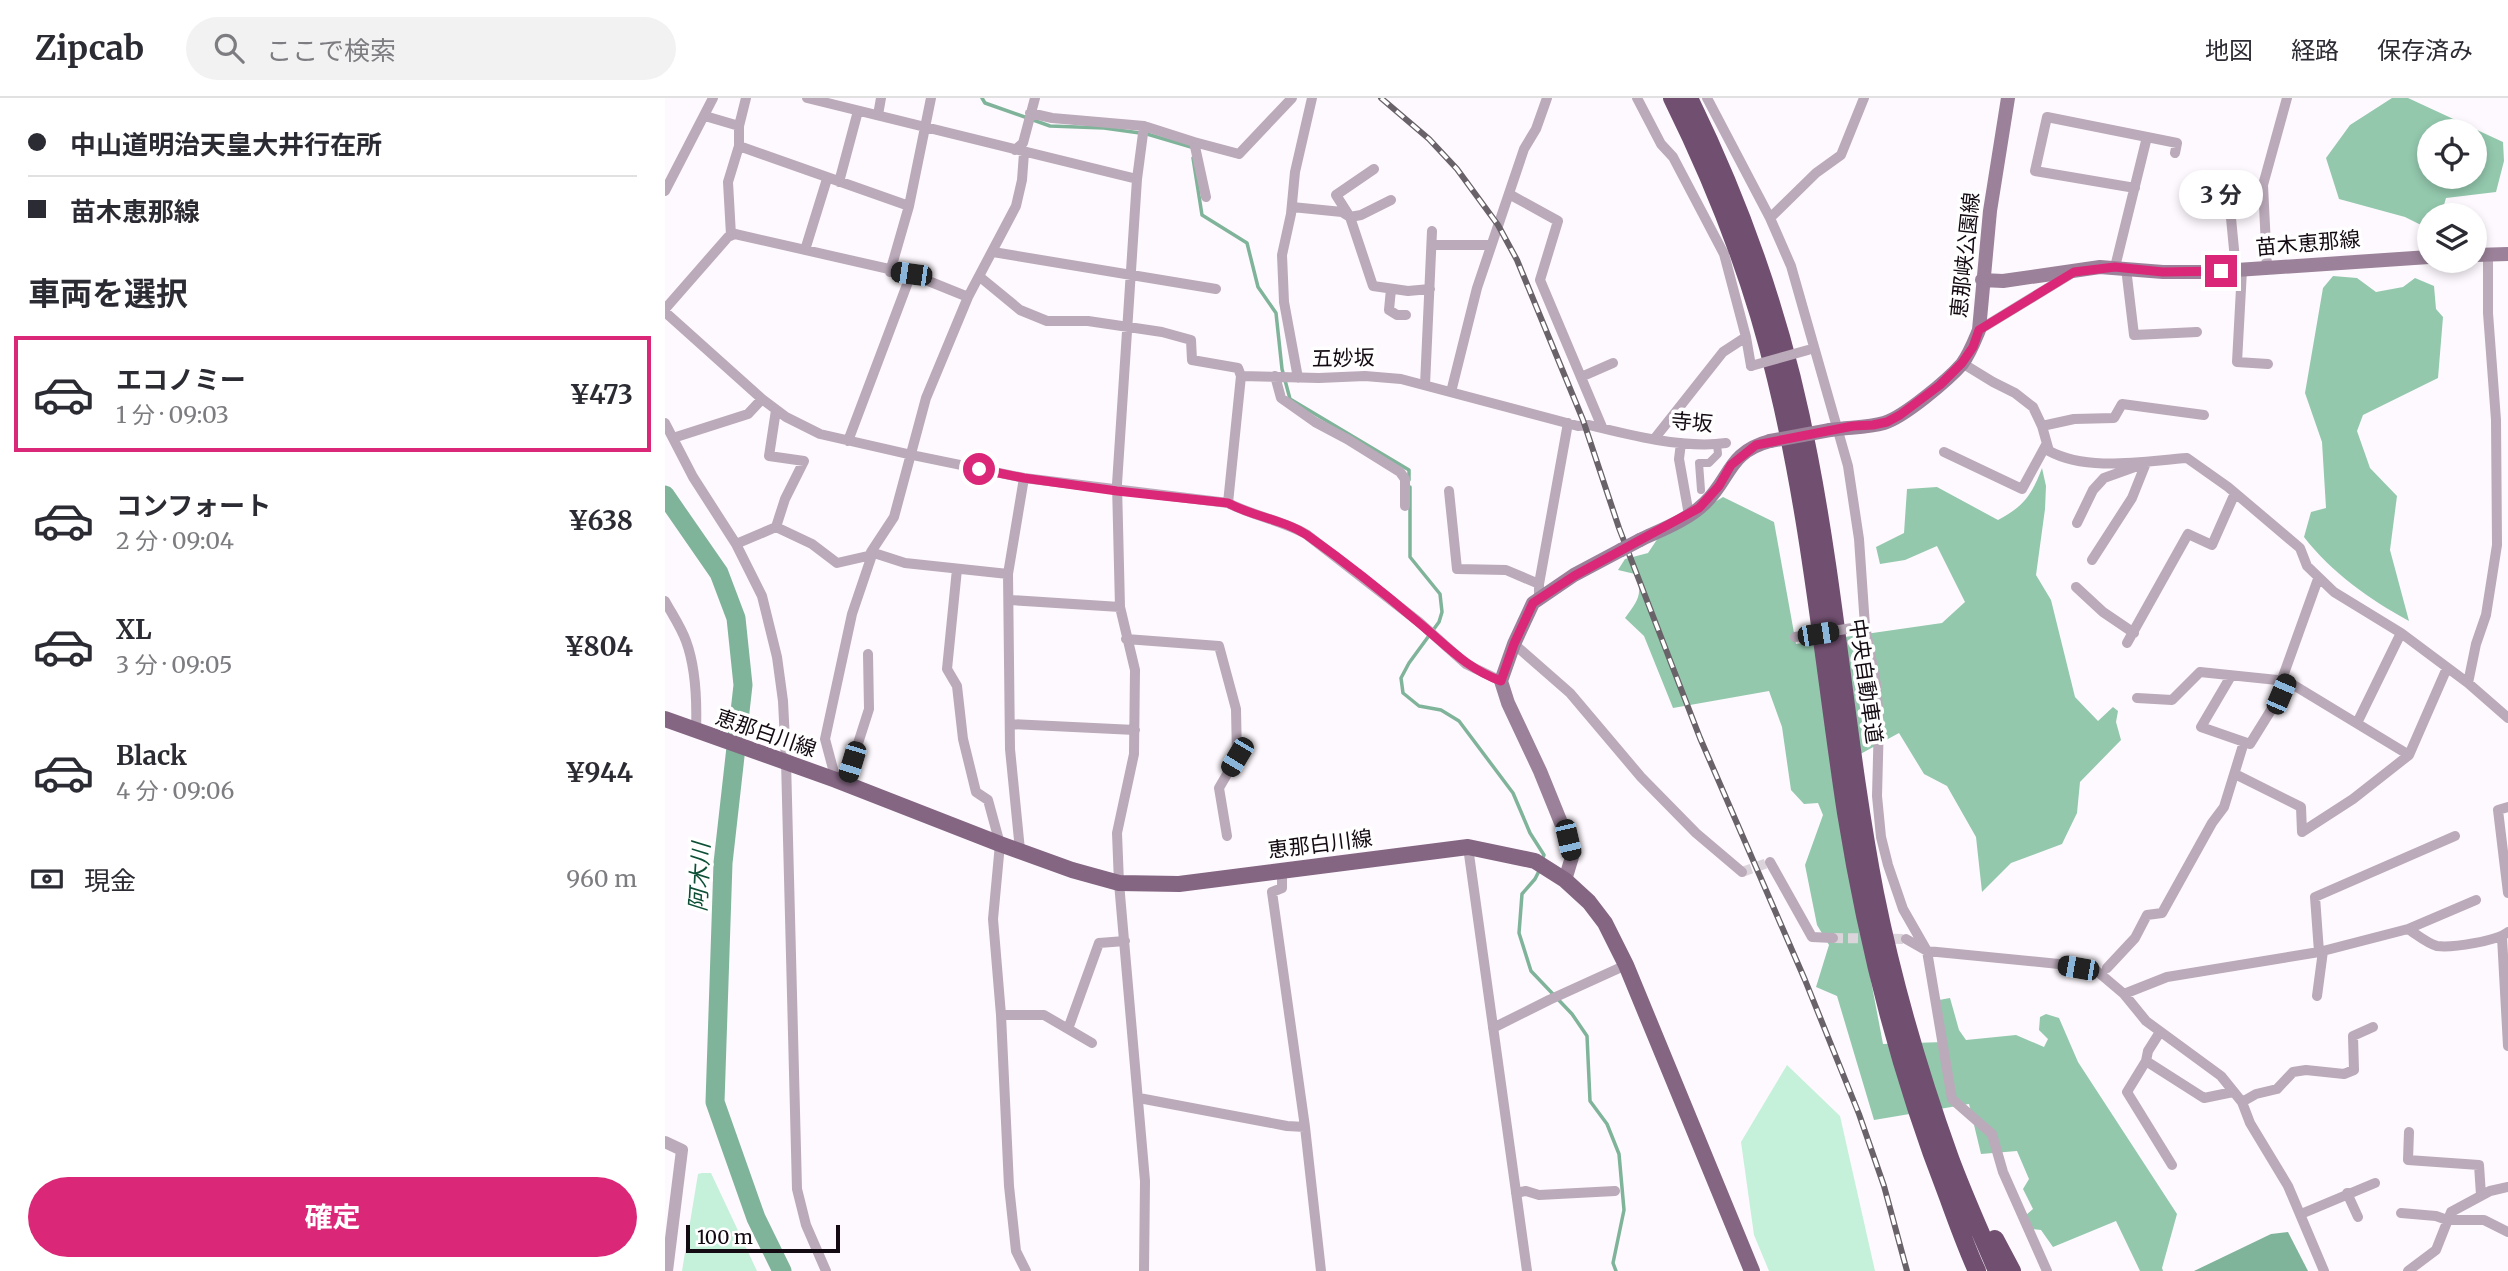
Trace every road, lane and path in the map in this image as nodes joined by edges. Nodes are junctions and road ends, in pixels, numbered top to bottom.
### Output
1 (713, 98) edge
2 (746, 98) edge
3 (807, 98) edge
4 (881, 98) edge
5 (931, 98) edge
6 (1035, 98) edge
7 (1292, 98) edge
8 (1312, 98) edge
9 (1547, 98) edge
10 (1637, 98) edge
11 (1672, 98) edge
12 (1689, 98) edge
13 (1707, 98) edge
14 (1864, 98) edge
15 (2008, 98) edge
16 (2287, 98) edge
17 (858, 111) junction
18 (878, 115) junction
19 (705, 116) junction
20 (1028, 117) junction
21 (739, 126) junction
22 (1144, 126) junction
23 (925, 129) junction
24 (2147, 137) junction
25 (1193, 142) junction
26 (739, 146) junction
27 (1019, 152) junction
28 (2175, 153) dead end
29 (1374, 169) dead end
30 (827, 178) junction
31 (1137, 179) junction
32 (839, 182) junction
33 (2135, 188) junction
34 (665, 191) edge
35 (1509, 194) junction
36 (1206, 197) dead end
37 (1391, 200) dead end
38 (909, 206) junction
39 (1292, 207) junction
40 (1350, 217) junction
41 (1770, 218) junction
42 (2231, 218) dead end
43 (1432, 231) dead end
44 (731, 235) junction
45 (1491, 244) junction
46 (1432, 245) junction
47 (805, 250) junction
48 (993, 252) junction
49 (2508, 254) edge
50 (2487, 255) edge
51 (2417, 258) edge
52 (2267, 267) junction
53 (2121, 268) junction
54 (2239, 270) junction
55 (890, 272) junction
56 (2074, 272) junction
57 (2483, 273) edge
58 (911, 274) junction
59 (1129, 274) junction
60 (980, 277) junction
61 (1982, 280) junction
62 (1216, 289) dead end
63 (1391, 289) junction
64 (1430, 289) junction
65 (968, 297) junction
66 (665, 310) edge
67 (1406, 315) dead end
68 (1127, 328) junction
69 (1979, 330) junction
70 (2197, 331) dead end
71 (1746, 337) junction
72 (1811, 349) junction
73 (1613, 363) dead end
74 (1962, 363) junction
75 (2268, 364) dead end
76 (1241, 376) junction
77 (1275, 376) junction
78 (1581, 377) junction
79 (1298, 378) junction
80 (1425, 385) junction
81 (1451, 393) junction
82 (762, 400) junction
83 (776, 410) junction
84 (2204, 415) dead end
85 (665, 423) edge
86 (1568, 423) junction
87 (2042, 426) junction
88 (1602, 427) junction
89 (1834, 430) junction
90 (673, 438) junction
91 (1655, 438) junction
92 (848, 441) junction
93 (1681, 443) junction
94 (1721, 444) joint
95 (2046, 445) junction
96 (1944, 452) dead end
97 (912, 455) junction
98 (2146, 463) junction
99 (1024, 478) junction
100 (1117, 491) junction
101 (1449, 491) dead end
102 (1701, 491) dead end
103 (2235, 493) junction
104 (1228, 503) junction
105 (1405, 506) dead end
106 (1689, 515) junction
107 (2077, 523) dead end
108 (776, 527) junction
109 (736, 544) junction
110 (872, 553) junction
111 (2092, 560) dead end
112 (957, 569) junction
113 (1008, 573) junction
114 (2318, 579) junction
115 (1539, 584) junction
116 (2076, 587) dead end
117 (1539, 599) junction
118 (1010, 600) junction
119 (665, 601) edge
120 (1120, 607) junction
121 (1865, 626) junction
122 (2134, 633) junction
123 (2401, 633) junction
124 (1795, 637) dead end
125 (1126, 639) junction
126 (2127, 643) dead end
127 (1514, 644) junction
128 (868, 654) dead end
129 (2447, 668) junction
130 (2231, 676) junction
131 (1501, 681) junction
132 (2284, 682) junction
133 (2468, 683) junction
134 (2137, 698) dead end
135 (2508, 718) edge
136 (665, 719) edge
137 (2357, 723) junction
138 (1010, 724) junction
139 (696, 730) junction
140 (1135, 730) junction
141 (2244, 742) junction
142 (2409, 755) junction
143 (786, 761) junction
144 (2235, 774) junction
145 (841, 782) junction
146 (2508, 807) edge
147 (1227, 836) dead end
148 (2455, 836) dead end
149 (1000, 844) junction
150 (1468, 846) junction
151 (1020, 850) junction
152 (1770, 862) dead end
153 (1742, 872) dead end
154 (1282, 878) dead end
155 (1565, 880) junction
156 (1119, 883) junction
157 (2508, 892) edge
158 (2476, 900) dead end
159 (2408, 929) junction
160 (2505, 934) edge
161 (1833, 938) tunnel mouth
162 (1906, 939) tunnel mouth
163 (1125, 942) junction
164 (1927, 951) junction
165 (2321, 951) junction
166 (1626, 965) junction
167 (2107, 968) dead end
168 (2124, 994) junction
169 (2317, 996) dead end
170 (1001, 1015) junction
171 (2373, 1027) dead end
172 (1493, 1028) junction
173 (1068, 1029) junction
174 (2160, 1032) junction
175 (1092, 1043) dead end
176 (2508, 1046) edge
177 (2146, 1061) junction
178 (2233, 1092) junction
179 (1139, 1098) junction
180 (2242, 1102) junction
181 (1305, 1127) junction
182 (2409, 1132) dead end
183 (665, 1142) edge
184 (1951, 1159) junction
185 (2172, 1166) dead end
186 (2375, 1183) dead end
187 (2508, 1187) edge
188 (1615, 1191) dead end
189 (1516, 1193) junction
190 (2347, 1193) junction
191 (2481, 1195) junction
192 (2401, 1213) dead end
193 (2301, 1214) junction
194 (2358, 1217) dead end
195 (670, 1220) edge
196 (2447, 1220) junction
197 (2508, 1232) edge
198 (667, 1271) edge
199 (826, 1271) edge
200 (1026, 1271) edge
201 (1144, 1271) edge
202 (1321, 1271) edge
203 (1527, 1271) edge
204 (1752, 1271) edge
205 (1977, 1271) edge
206 (1997, 1271) edge
207 (2012, 1271) edge
208 (2047, 1271) edge
209 (2324, 1271) edge
210 (2408, 1271) edge

1 - 19 street
2 - 21 street
3 - 17 street
4 - 18 street
5 - 23 street
6 - 20 street
7 - 25 street
8 - 39 street
9 - 35 street
10 - 71 street
11 - 205 highway, 中央自動車道
12 - 184 highway, 中央自動車道
13 - 41 street
14 - 41 street
15 - 61 main road, 恵那峡公園線
16 - 52 street
17 - 18 street
17 - 32 street
18 - 23 street
19 - 21 street
19 - 34 street
20 - 22 street
20 - 27 street
21 - 26 street
22 - 25 street
22 - 31 street
23 - 27 street
23 - 38 street
24 - 28 street
24 - 33 street
24 - 33 street
25 - 36 street
26 - 30 street
26 - 44 street
27 - 31 street
27 - 48 street
29 - 40 street
30 - 32 street
30 - 47 street
31 - 59 street
32 - 38 street
33 - 53 street
35 - 45 street
35 - 78 street
37 - 40 street
38 - 55 street
39 - 40 street
39 - 79 street
40 - 63 street
41 - 72 street
42 - 54 street
43 - 46 street
44 - 47 street
44 - 66 street
45 - 46 street
45 - 81 street
46 - 64 street
47 - 55 street
48 - 59 street
48 - 60 street
49 - 50 main road
51 - 52 main road, 苗木恵那線
52 - 54 main road, 苗木恵那線
53 - 54 main road, 苗木恵那線
53 - 56 main road, 苗木恵那線
53 - 70 street
54 - 75 street
55 - 58 street
56 - 61 main road, 苗木恵那線
56 - 69 street
57 - 133 street
58 - 65 street
58 - 92 street
59 - 62 street
59 - 68 street
60 - 65 street
60 - 68 street
61 - 69 main road, 恵那峡公園線
63 - 64 street
63 - 67 street
64 - 80 street
65 - 97 street
66 - 82 street
68 - 76 street
68 - 100 street
69 - 74 main road, 恵那峡公園線
71 - 72 street, bridge
71 - 91 street
72 - 89 street
73 - 78 street
74 - 87 street
74 - 89 main road, 恵那峡公園線
76 - 77 street, 五妙坂
76 - 104 street
77 - 79 street, 五妙坂
77 - 105 street
78 - 88 street
79 - 80 street, 五妙坂
80 - 81 street, 五妙坂
81 - 86 street, 五妙坂
82 - 83 street
82 - 90 street
83 - 92 street
83 - 108 street
84 - 87 street
85 - 90 street
86 - 88 street, 寺坂
86 - 115 street
87 - 95 street
88 - 91 street, 寺坂
89 - 106 main road, 恵那峡公園線, bridge
89 - 121 street
90 - 109 street
91 - 93 street, 寺坂
92 - 97 street
93 - 94 street, 寺坂
93 - 106 street
94 - 102 street
95 - 96 street
95 - 98 street
97 - 99 street
97 - 110 street
98 - 103 street
98 - 107 street
98 - 111 street
99 - 100 street
99 - 113 street
100 - 104 street
100 - 120 street
101 - 115 street
103 - 114 street
103 - 122 street
104 - 131 street
106 - 117 main road, 恵那峡公園線, bridge
108 - 109 street
108 - 110 street
109 - 143 street
110 - 112 street
110 - 145 street
112 - 113 street
112 - 149 street
113 - 118 street
114 - 123 street
114 - 132 street
115 - 117 street
116 - 122 street
117 - 127 main road, 恵那峡公園線
118 - 120 street
118 - 138 street
119 - 139 street
120 - 125 street
121 - 124 street, bridge
121 - 164 street
122 - 126 street
123 - 129 street
123 - 137 street
125 - 140 street
125 - 147 street
127 - 131 main road, 恵那峡公園線
127 - 153 street
128 - 145 street
129 - 133 street
129 - 142 street
130 - 132 street
130 - 134 street
130 - 141 street
131 - 155 main road
132 - 137 street
132 - 141 street
133 - 135 street
136 - 139 main road, 恵那白川線
137 - 142 street
138 - 140 street
138 - 151 street
139 - 143 main road, 恵那白川線
140 - 156 street
141 - 144 street
142 - 144 street
143 - 145 main road, 恵那白川線
143 - 199 street
144 - 167 street
145 - 149 main road, 恵那白川線
146 - 157 street
148 - 165 street
149 - 151 main road, 恵那白川線
149 - 170 street
150 - 155 main road, 恵那白川線
150 - 156 main road, 恵那白川線
150 - 172 street
151 - 156 main road, 恵那白川線
152 - 161 street
154 - 181 street
155 - 166 main road, 恵那白川線
156 - 163 street
158 - 159 street
159 - 160 street
159 - 165 street
160 - 176 street
162 - 164 street
163 - 173 street
163 - 179 street
164 - 168 street
164 - 208 street
165 - 168 street
165 - 169 street
166 - 172 street
166 - 204 main road, 恵那白川線
168 - 174 street
170 - 173 street
170 - 200 street
171 - 180 street
172 - 189 street
173 - 175 street
174 - 177 street
174 - 178 street
177 - 178 street
177 - 185 street
178 - 180 street
179 - 181 street
179 - 201 street
180 - 193 street
181 - 202 street
182 - 191 street
183 - 195 street
184 - 206 highway, 中央自動車道
184 - 207 highway
186 - 190 street
187 - 191 street
188 - 189 street
189 - 203 street
190 - 193 street
190 - 194 street
191 - 196 street
192 - 196 street
193 - 209 street
195 - 198 street
196 - 197 street
196 - 210 street

